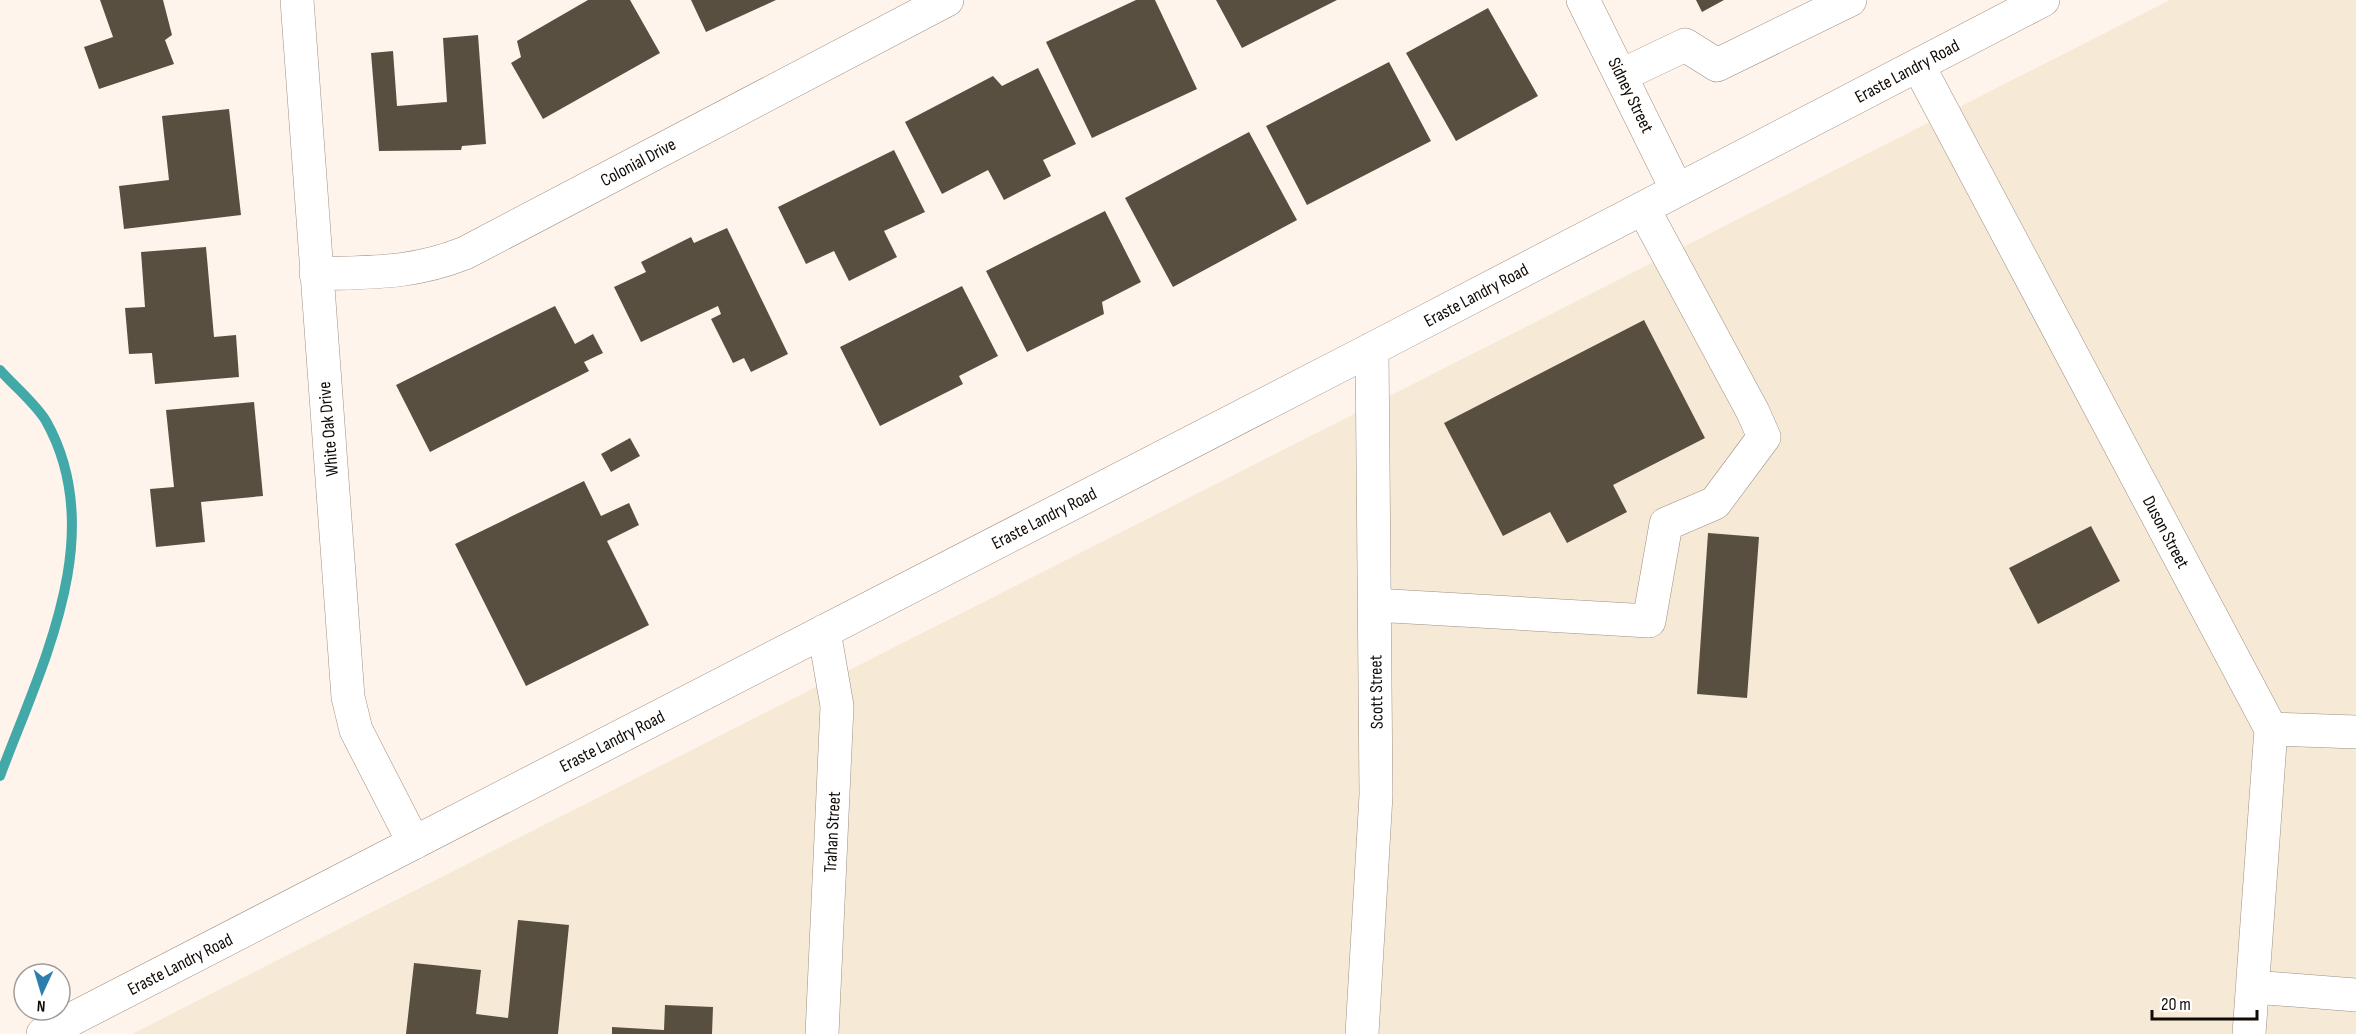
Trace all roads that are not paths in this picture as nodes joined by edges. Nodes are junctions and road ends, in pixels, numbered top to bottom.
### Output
1 (297, 0) edge
2 (947, 0) edge
3 (1584, 0) edge
4 (1850, 0) edge
5 (2043, 0) edge
6 (1918, 65) junction
7 (1622, 75) junction
8 (1677, 190) junction
9 (1643, 208) junction
10 (316, 274) junction
11 (1372, 349) junction
12 (1374, 605) junction
13 (824, 631) junction
14 (2271, 729) junction
15 (2356, 732) edge
16 (414, 843) junction
17 (2253, 987) junction
18 (2356, 995) edge
19 (44, 1034) edge
20 (822, 1034) edge
21 (1362, 1034) edge
22 (2249, 1034) edge

1 - 10 street, White Oak Drive
2 - 10 street, Colonial Drive
3 - 7 street, Sidney Street
4 - 7 street
5 - 6 street, Eraste Landry Road
6 - 8 street, Eraste Landry Road
6 - 14 street, Duson Street
7 - 8 street, Sidney Street
8 - 9 street, Eraste Landry Road
9 - 11 street, Eraste Landry Road
9 - 12 street
10 - 16 street, White Oak Drive
11 - 12 street, Scott Street
11 - 13 street, Eraste Landry Road
12 - 21 street, Scott Street
13 - 16 street, Eraste Landry Road
13 - 20 street, Trahan Street
14 - 15 street
14 - 17 street
16 - 19 street, Eraste Landry Road
17 - 18 street
17 - 22 street

